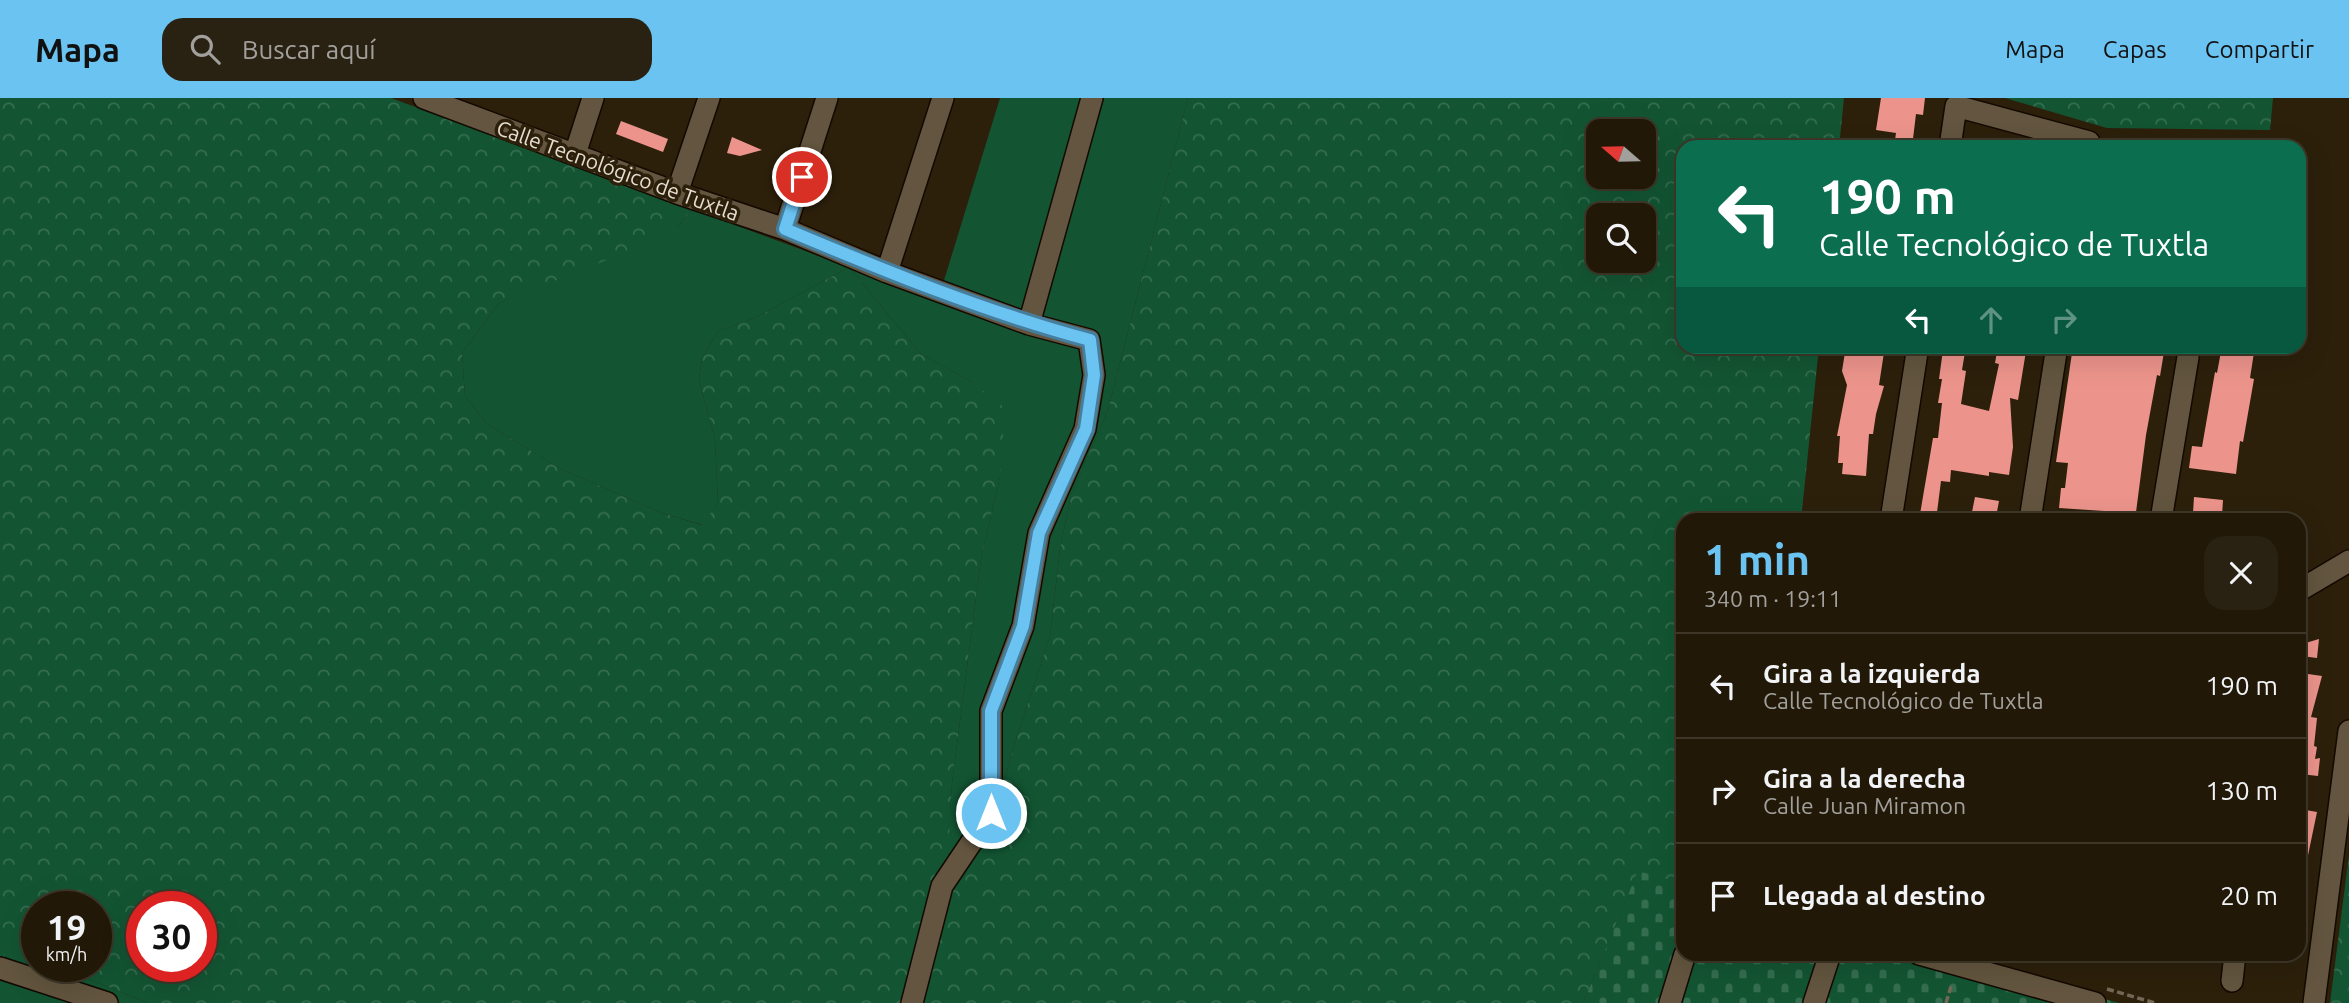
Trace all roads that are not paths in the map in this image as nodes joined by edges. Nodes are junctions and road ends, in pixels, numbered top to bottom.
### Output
1 (424, 98) edge
2 (593, 98) edge
3 (709, 98) edge
4 (827, 98) edge
5 (943, 98) edge
6 (1092, 98) edge
7 (479, 108) edge
8 (1951, 140) edge
9 (2074, 140) edge
10 (575, 154) junction
11 (677, 193) junction
12 (785, 229) junction
13 (887, 272) junction
14 (1029, 324) junction
15 (1918, 354) edge
16 (2056, 354) edge
17 (2188, 357) dead end
18 (1892, 513) edge
19 (2031, 513) edge
20 (2162, 513) edge
21 (2349, 561) edge
22 (2306, 586) edge
23 (2349, 731) edge
24 (1683, 961) edge
25 (1828, 961) edge
26 (1944, 961) edge
27 (2234, 961) edge
28 (0, 968) edge
29 (2232, 981) dead end
30 (107, 1003) edge
31 (912, 1003) edge
32 (1670, 1003) edge
33 (1814, 1003) edge
34 (2095, 1003) edge
35 (2314, 1003) edge

1 - 7 street, Calle Tecnológico de Tuxtla
2 - 10 street
3 - 11 street
4 - 12 street
5 - 13 street
6 - 14 street
7 - 10 street, Calle Tecnológico de Tuxtla
8 - 9 street
10 - 11 street, Calle Tecnológico de Tuxtla
11 - 12 street, Calle Tecnológico de Tuxtla
12 - 13 street, Calle Tecnológico de Tuxtla
13 - 14 street, Calle Tecnológico de Tuxtla
14 - 31 street, Calle Tecnológico de Tuxtla
15 - 18 street
16 - 19 street
17 - 20 street
21 - 22 street
23 - 35 street
24 - 32 street
25 - 33 street
26 - 34 street
27 - 29 street
28 - 30 street

